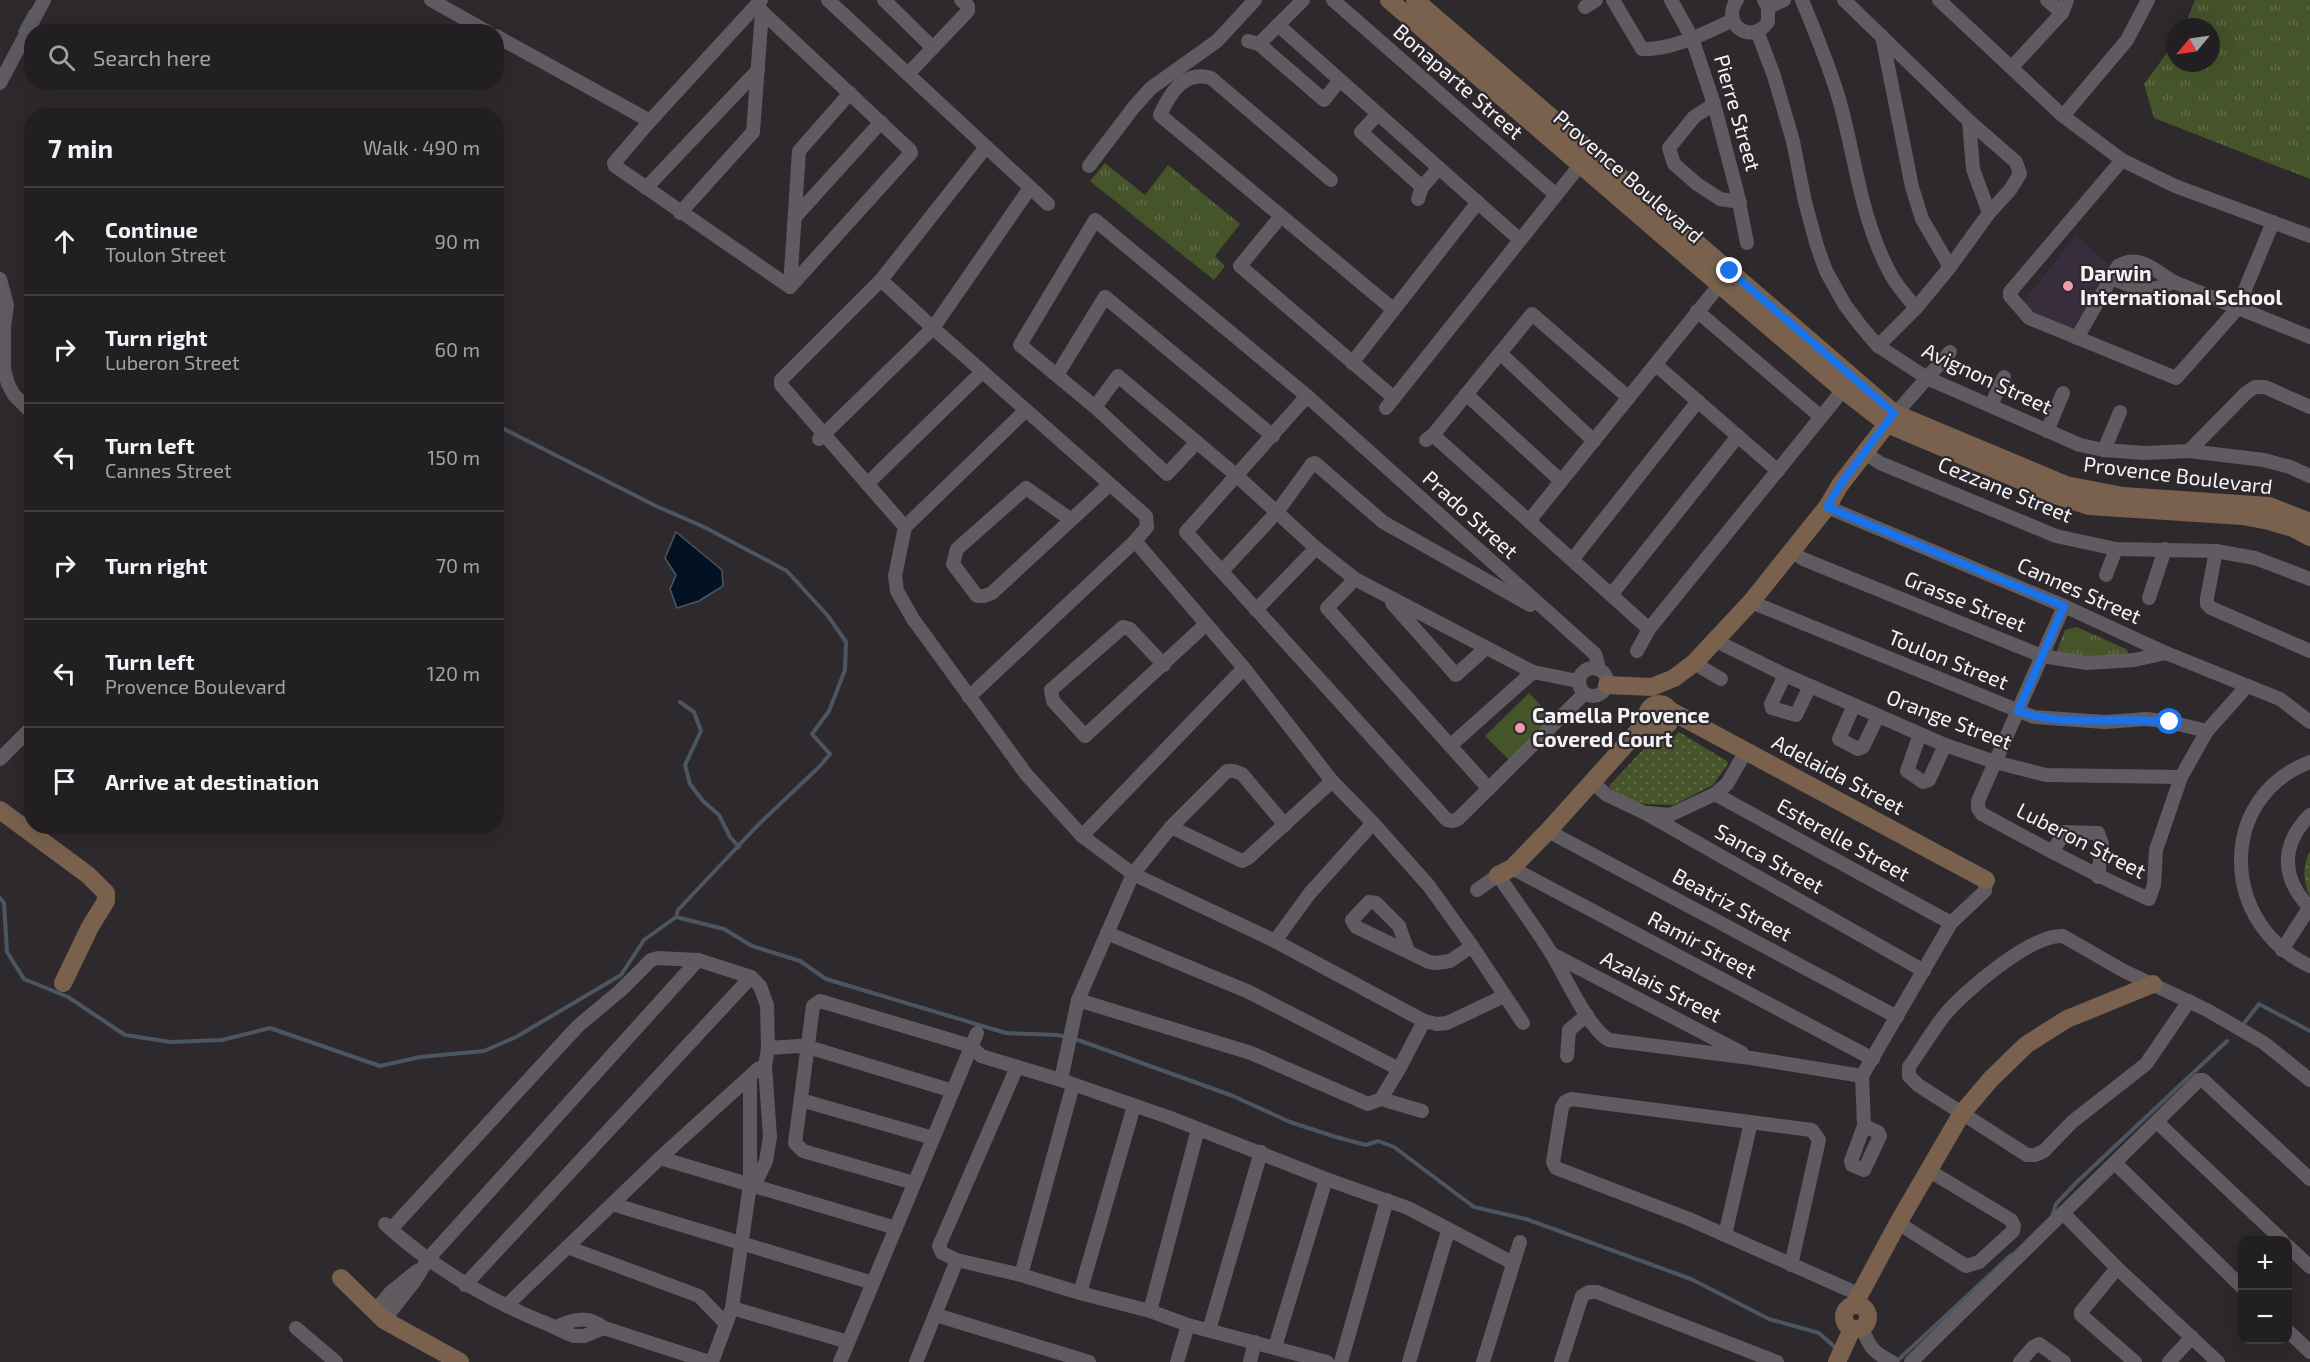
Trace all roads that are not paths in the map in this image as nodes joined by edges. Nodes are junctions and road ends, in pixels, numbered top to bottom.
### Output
1 (44, 0) edge
2 (431, 0) edge
3 (828, 0) edge
4 (884, 0) edge
5 (961, 0) edge
6 (1255, 0) edge
7 (1303, 0) edge
8 (1333, 0) edge
9 (1389, 0) edge
10 (1415, 0) edge
11 (1613, 0) edge
12 (1671, 0) edge
13 (1737, 0) edge
14 (1784, 0) edge
15 (1802, 0) edge
16 (1844, 0) edge
17 (1939, 0) edge
18 (2047, 0) edge
19 (2148, 0) edge
20 (1766, 4) edge
21 (760, 5) edge
22 (2065, 6) edge
23 (1733, 20) junction
24 (31, 24) edge
25 (474, 24) edge
26 (1278, 25) junction
27 (1757, 32) junction
28 (1882, 36) junction
29 (24, 38) edge
30 (1692, 38) junction
31 (504, 40) edge
32 (933, 48) junction
33 (2012, 67) junction
34 (758, 70) junction
35 (908, 74) junction
36 (1340, 80) junction
37 (0, 83) edge
38 (850, 93) junction
39 (1714, 104) junction
40 (1377, 114) junction
41 (2063, 116) junction
42 (650, 121) junction
43 (1969, 121) junction
44 (881, 122) junction
45 (986, 147) junction
46 (1585, 159) junction
47 (2122, 160) junction
48 (1089, 166) dead end
49 (1439, 168) junction
50 (1331, 180) dead end
51 (646, 188) junction
52 (1030, 188) junction
53 (1556, 195) junction
54 (1478, 202) junction
55 (1740, 202) junction
56 (1048, 204) dead end
57 (680, 213) junction
58 (1989, 213) junction
59 (1281, 216) junction
60 (795, 217) junction
61 (2273, 222) junction
62 (2310, 236) edge
63 (1520, 240) junction
64 (1747, 243) dead end
65 (1950, 267) junction
66 (1725, 278) junction
67 (2111, 278) junction
68 (0, 279) edge
69 (881, 280) junction
70 (2174, 282) junction
71 (790, 287) junction
72 (1916, 308) junction
73 (2237, 309) junction
74 (1394, 310) junction
75 (1697, 311) junction
76 (933, 328) junction
77 (2077, 338) junction
78 (2310, 338) edge
79 (1878, 346) junction
80 (1950, 352) dead end
81 (1500, 353) junction
82 (1352, 363) junction
83 (1656, 365) junction
84 (982, 372) junction
85 (1057, 375) junction
86 (2004, 377) dead end
87 (1927, 378) junction
88 (1843, 390) junction
89 (2063, 393) dead end
90 (1466, 394) junction
91 (1307, 396) junction
92 (1629, 398) junction
93 (1698, 401) junction
94 (24, 405) edge
95 (1991, 405) junction
96 (1095, 407) junction
97 (2310, 407) edge
98 (1025, 411) junction
99 (2120, 412) dead end
100 (1821, 417) junction
101 (1891, 419) junction
102 (2048, 431) junction
103 (1273, 436) junction
104 (1738, 436) junction
105 (820, 437) junction
106 (1594, 441) junction
107 (1197, 442) junction
108 (2104, 450) junction
109 (2189, 451) junction
110 (1865, 453) junction
111 (1778, 471) junction
112 (1237, 476) junction
113 (2310, 476) edge
114 (1561, 482) junction
115 (867, 484) junction
116 (1109, 484) junction
117 (1827, 507) junction
118 (1277, 512) junction
119 (1070, 519) junction
120 (1529, 521) junction
121 (2310, 522) edge
122 (905, 527) junction
123 (2310, 537) edge
124 (1135, 541) junction
125 (1316, 548) junction
126 (2116, 549) junction
127 (2165, 549) junction
128 (2216, 551) junction
129 (1791, 552) junction
130 (1572, 560) junction
131 (1222, 571) junction
132 (2106, 575) dead end
133 (1355, 579) junction
134 (2310, 579) edge
135 (1611, 594) junction
136 (1387, 597) junction
137 (2149, 598) dead end
138 (1751, 602) junction
139 (2064, 606) junction
140 (1256, 610) junction
141 (1553, 617) junction
142 (1205, 625) junction
143 (1650, 629) junction
144 (1716, 641) junction
145 (1486, 648) junction
146 (1637, 651) dead end
147 (2310, 651) edge
148 (2166, 653) junction
149 (2042, 656) junction
150 (1694, 663) junction
151 (1164, 665) junction
152 (1244, 668) junction
153 (1597, 669) junction
154 (1533, 672) junction
155 (1785, 675) junction
156 (1721, 679) dead end
157 (1607, 685) junction
158 (1810, 686) junction
159 (2247, 686) junction
160 (1581, 687) junction
161 (969, 698) junction
162 (1659, 700) junction
163 (1854, 705) junction
164 (2018, 711) junction
165 (1878, 716) junction
166 (2310, 722) edge
167 (2207, 731) junction
168 (1920, 734) junction
169 (24, 735) edge
170 (1451, 745) junction
171 (1945, 745) junction
172 (1746, 751) junction
173 (0, 759) edge
174 (1995, 762) junction
175 (2310, 762) edge
176 (2181, 777) junction
177 (1332, 781) junction
178 (1593, 783) junction
179 (1489, 789) junction
180 (1715, 794) junction
181 (0, 810) edge
182 (1645, 813) junction
183 (2310, 815) edge
184 (1373, 823) junction
185 (1286, 825) junction
186 (1171, 827) junction
187 (24, 828) edge
188 (1548, 831) junction
189 (32, 834) edge
190 (1082, 836) junction
191 (2052, 852) junction
192 (1505, 872) junction
193 (1133, 874) junction
194 (2098, 877) junction
195 (1986, 880) joint
196 (1477, 890) dead end
197 (2310, 908) edge
198 (1951, 923) junction
199 (1107, 933) junction
200 (1275, 941) junction
201 (1472, 946) junction
202 (2282, 950) junction
203 (1408, 951) dead end
204 (1552, 954) junction
205 (698, 960) junction
206 (2310, 966) edge
207 (1924, 971) junction
208 (751, 977) junction
209 (63, 983) dead end
210 (2153, 984) junction
211 (1504, 996) junction
212 (1078, 999) junction
213 (2189, 1001) junction
214 (1587, 1015) junction
215 (1897, 1017) junction
216 (1424, 1021) junction
217 (1523, 1023) dead end
218 (974, 1040) junction
219 (808, 1047) junction
220 (768, 1048) junction
221 (1567, 1056) dead end
222 (1751, 1058) junction
223 (1873, 1059) junction
224 (765, 1066) junction
225 (1017, 1067) junction
226 (1399, 1069) junction
227 (1862, 1076) junction
228 (750, 1077) junction
229 (2310, 1080) edge
230 (1067, 1082) junction
231 (952, 1091) junction
232 (1381, 1099) junction
233 (801, 1100) junction
234 (1134, 1106) junction
235 (1422, 1111) dead end
236 (1962, 1113) junction
237 (1751, 1122) junction
238 (2157, 1122) junction
239 (1864, 1126) dead end
240 (1198, 1129) junction
241 (933, 1138) junction
242 (1261, 1152) junction
243 (660, 1158) junction
244 (2115, 1162) junction
245 (1928, 1170) junction
246 (1326, 1179) junction
247 (2310, 1179) edge
248 (914, 1183) junction
249 (752, 1185) junction
250 (1387, 1200) junction
251 (612, 1204) junction
252 (2064, 1213) junction
253 (1898, 1223) junction
254 (896, 1228) junction
255 (1448, 1231) junction
256 (1725, 1235) junction
257 (2278, 1236) edge
258 (1520, 1242) dead end
259 (741, 1243) junction
260 (567, 1247) junction
261 (2292, 1250) edge
262 (957, 1260) junction
263 (425, 1263) junction
264 (1514, 1263) junction
265 (1791, 1265) junction
266 (2310, 1267) edge
267 (2117, 1268) junction
268 (1021, 1275) junction
269 (340, 1278) dead end
270 (873, 1283) junction
271 (2238, 1283) edge
272 (465, 1285) junction
273 (1080, 1293) junction
274 (1857, 1299) junction
275 (506, 1306) junction
276 (732, 1308) junction
277 (1150, 1311) junction
278 (936, 1315) junction
279 (380, 1316) junction
280 (726, 1324) junction
281 (1188, 1325) junction
282 (296, 1328) dead end
283 (1209, 1330) junction
284 (1853, 1334) junction
285 (2292, 1334) edge
286 (2192, 1337) junction
287 (848, 1342) junction
288 (1255, 1342) junction
289 (1275, 1347) junction
290 (2310, 1352) edge
291 (1567, 1360) edge
292 (452, 1361) edge
293 (336, 1362) edge
294 (711, 1362) edge
295 (840, 1362) edge
296 (916, 1362) edge
297 (1089, 1362) edge
298 (1177, 1362) edge
299 (1250, 1362) edge
300 (1327, 1362) edge
301 (1341, 1362) edge
302 (1409, 1362) edge
303 (1483, 1362) edge
304 (1777, 1362) edge
305 (1837, 1362) edge
306 (1892, 1362) edge
307 (1911, 1362) edge
308 (2020, 1362) edge
309 (2064, 1362) edge
310 (2135, 1362) edge
311 (2169, 1362) edge
312 (2218, 1362) edge

1 - 24 street
2 - 25 street
3 - 35 street
4 - 32 street
5 - 32 street
6 - 48 street
7 - 26 street
8 - 53 street, Bonaparte Street
9 - 46 street, Provence Boulevard
10 - 46 street, Provence Boulevard
11 - 30 street
12 - 30 street, Pierre Street
13 - 23 street
14 - 20 street
15 - 72 street
16 - 28 street
17 - 33 street
18 - 22 street
19 - 41 street
20 - 27 street
21 - 34 street
21 - 38 street
21 - 42 street
22 - 33 street
23 - 27 street
23 - 30 street
26 - 36 street
26 - 36 street
27 - 79 street, Avignon Street
28 - 43 street
28 - 65 street
29 - 37 street
30 - 39 street, Pierre Street
31 - 42 street
32 - 35 street
33 - 41 street
34 - 51 street
34 - 57 street
35 - 45 street
36 - 40 street
38 - 44 street
38 - 60 street
39 - 55 street, Pierre Street
39 - 55 street
40 - 49 street
40 - 49 street
41 - 47 street
42 - 51 street
43 - 58 street
43 - 58 street
44 - 60 street
44 - 71 street
45 - 52 street
45 - 69 street
46 - 53 street
46 - 66 street, Provence Boulevard
47 - 61 street
47 - 77 street
49 - 54 street
50 - 59 street
51 - 57 street
52 - 56 street
52 - 76 street
53 - 63 street
54 - 63 street
54 - 74 street
55 - 64 street, Pierre Street
57 - 71 street
58 - 65 street
59 - 74 street
59 - 82 street
60 - 71 street
61 - 62 street
61 - 73 street
63 - 82 street
65 - 72 street
66 - 75 street
66 - 88 street, Provence Boulevard
66 - 101 street, Provence Boulevard
67 - 70 street
67 - 70 street
67 - 77 street
68 - 94 street
69 - 76 street
69 - 105 street
70 - 73 street
72 - 79 street
73 - 77 street
73 - 78 street
74 - 82 street
75 - 83 street
75 - 100 street
76 - 84 street
76 - 105 street
79 - 87 street, Avignon Street
80 - 87 street
81 - 90 street
81 - 92 street
81 - 106 street
83 - 92 street
83 - 93 street
84 - 98 street
84 - 115 street
85 - 91 street, Prado Street
85 - 96 street
85 - 103 street
86 - 95 street
87 - 95 street, Avignon Street
87 - 101 street
88 - 100 street
88 - 101 street, Provence Boulevard
89 - 102 street
90 - 114 street
90 - 120 street
91 - 103 street
91 - 141 street, Prado Street
92 - 106 street
93 - 104 street
93 - 130 street
95 - 102 street, Avignon Street
96 - 107 street
96 - 107 street
97 - 109 street
98 - 116 street
98 - 122 street
99 - 108 street
100 - 111 street
101 - 110 street
101 - 121 street, Provence Boulevard
101 - 123 street, Provence Boulevard
102 - 108 street, Avignon Street
103 - 112 street
104 - 111 street
104 - 135 street
105 - 115 street
106 - 114 street
107 - 112 street
108 - 109 street, Avignon Street
109 - 113 street, Avignon Street
110 - 117 street
110 - 126 street, Cezzane Street
111 - 143 street
112 - 118 street
112 - 131 street
114 - 120 street
115 - 122 street
116 - 119 street
116 - 124 street
117 - 129 street
117 - 139 street, Cannes Street
118 - 125 street
118 - 131 street
118 - 141 street
119 - 119 street
120 - 130 street
122 - 161 street
124 - 142 street
124 - 161 street
125 - 133 street
125 - 140 street
126 - 127 street, Cezzane Street
126 - 132 street
127 - 128 street, Cezzane Street
127 - 137 street
128 - 134 street, Cezzane Street
128 - 147 street
129 - 138 street
129 - 149 street, Grasse Street
130 - 135 street
131 - 140 street
133 - 136 street
133 - 170 street
135 - 143 street
136 - 145 street
136 - 145 street
138 - 144 street
138 - 164 street, Toulon Street
139 - 148 street, Cannes Street
139 - 149 street, Luberon Street
140 - 179 street
141 - 153 street, Prado Street
142 - 151 street
142 - 152 street
143 - 146 street
144 - 150 street
144 - 155 street, Orange Street
145 - 154 street
148 - 149 street, Grasse Street
148 - 159 street, Cannes Street
149 - 164 street, Luberon Street
150 - 156 street
150 - 162 street
151 - 151 street
152 - 177 street
152 - 190 street
153 - 157 street
153 - 160 street
154 - 160 street
154 - 170 street
155 - 158 street, Orange Street
155 - 158 street
157 - 160 street
157 - 162 street
158 - 163 street, Orange Street
159 - 166 street, Cannes Street
159 - 167 street, Luberon Street
160 - 179 street
161 - 190 street
162 - 172 street, Adelaida Street
162 - 178 street
163 - 165 street, Orange Street
163 - 165 street
164 - 167 street, Toulon Street
164 - 174 street, Luberon Street
165 - 168 street, Orange Street
167 - 176 street, Luberon Street
168 - 171 street, Orange Street
168 - 171 street
169 - 173 street
170 - 179 street
171 - 174 street, Orange Street
172 - 180 street
172 - 195 street, Adelaida Street
174 - 176 street, Orange Street
174 - 191 street, Luberon Street
175 - 202 street
176 - 194 street, Luberon Street
177 - 184 street
177 - 185 street
178 - 182 street, Sanca Street
178 - 188 street
180 - 182 street
180 - 198 street, Esterelle Street
181 - 187 street
182 - 207 street, Sanca Street
183 - 197 street
184 - 200 street
184 - 201 street
185 - 186 street
185 - 186 street
186 - 193 street
188 - 192 street
188 - 215 street, Beatriz Street
189 - 209 street
190 - 193 street
191 - 194 street, Luberon Street
191 - 194 street
192 - 196 street
192 - 204 street
192 - 223 street, Ramir Street
193 - 199 street
193 - 200 street
195 - 198 street
197 - 202 street
198 - 207 street
199 - 212 street
199 - 226 street
200 - 216 street
201 - 203 street
201 - 211 street
202 - 206 street
204 - 214 street
204 - 222 street, Azalais Street
205 - 208 street
205 - 263 street
205 - 263 street
207 - 215 street
208 - 220 street
208 - 272 street
210 - 213 street
210 - 236 street
210 - 236 street
211 - 216 street
211 - 217 street
212 - 230 street
212 - 232 street
213 - 229 street
213 - 236 street
214 - 221 street
214 - 222 street
215 - 223 street
216 - 226 street
218 - 219 street
218 - 225 street
218 - 231 street
219 - 220 street
219 - 231 street
219 - 233 street
220 - 224 street
222 - 227 street
223 - 227 street
224 - 228 street
224 - 249 street
225 - 230 street
225 - 262 street
226 - 232 street
227 - 239 street
228 - 243 street
228 - 249 street
230 - 234 street
230 - 268 street
231 - 241 street
232 - 235 street
233 - 241 street
233 - 248 street
234 - 240 street
234 - 273 street
236 - 245 street
237 - 256 street
237 - 256 street
237 - 265 street
238 - 244 street
238 - 247 street
238 - 257 street
240 - 242 street
240 - 277 street
241 - 248 street
242 - 246 street
242 - 283 street
243 - 249 street
243 - 251 street
244 - 252 street
244 - 271 street
245 - 253 street
245 - 253 street
246 - 250 street
246 - 289 street
248 - 254 street
249 - 254 street
249 - 259 street
250 - 255 street
250 - 301 street
251 - 259 street
251 - 260 street
252 - 267 street
252 - 307 street
253 - 274 street
254 - 270 street
255 - 264 street
255 - 302 street
256 - 265 street
258 - 264 street
259 - 270 street
259 - 276 street
260 - 275 street
260 - 280 street
261 - 266 street
262 - 268 street
262 - 278 street
263 - 272 street
263 - 279 street
264 - 303 street
265 - 274 street
267 - 286 street
267 - 310 street
268 - 273 street
269 - 279 street
270 - 287 street
272 - 275 street
273 - 277 street
274 - 284 street
275 - 294 street
276 - 280 street
276 - 287 street
277 - 281 street
278 - 296 street
278 - 297 street
279 - 292 street
280 - 294 street
281 - 283 street
281 - 298 street
282 - 293 street
283 - 288 street
284 - 305 street
284 - 306 street
285 - 290 street
286 - 311 street
286 - 312 street
287 - 295 street
288 - 289 street
288 - 299 street
289 - 300 street
291 - 304 street
308 - 309 street

